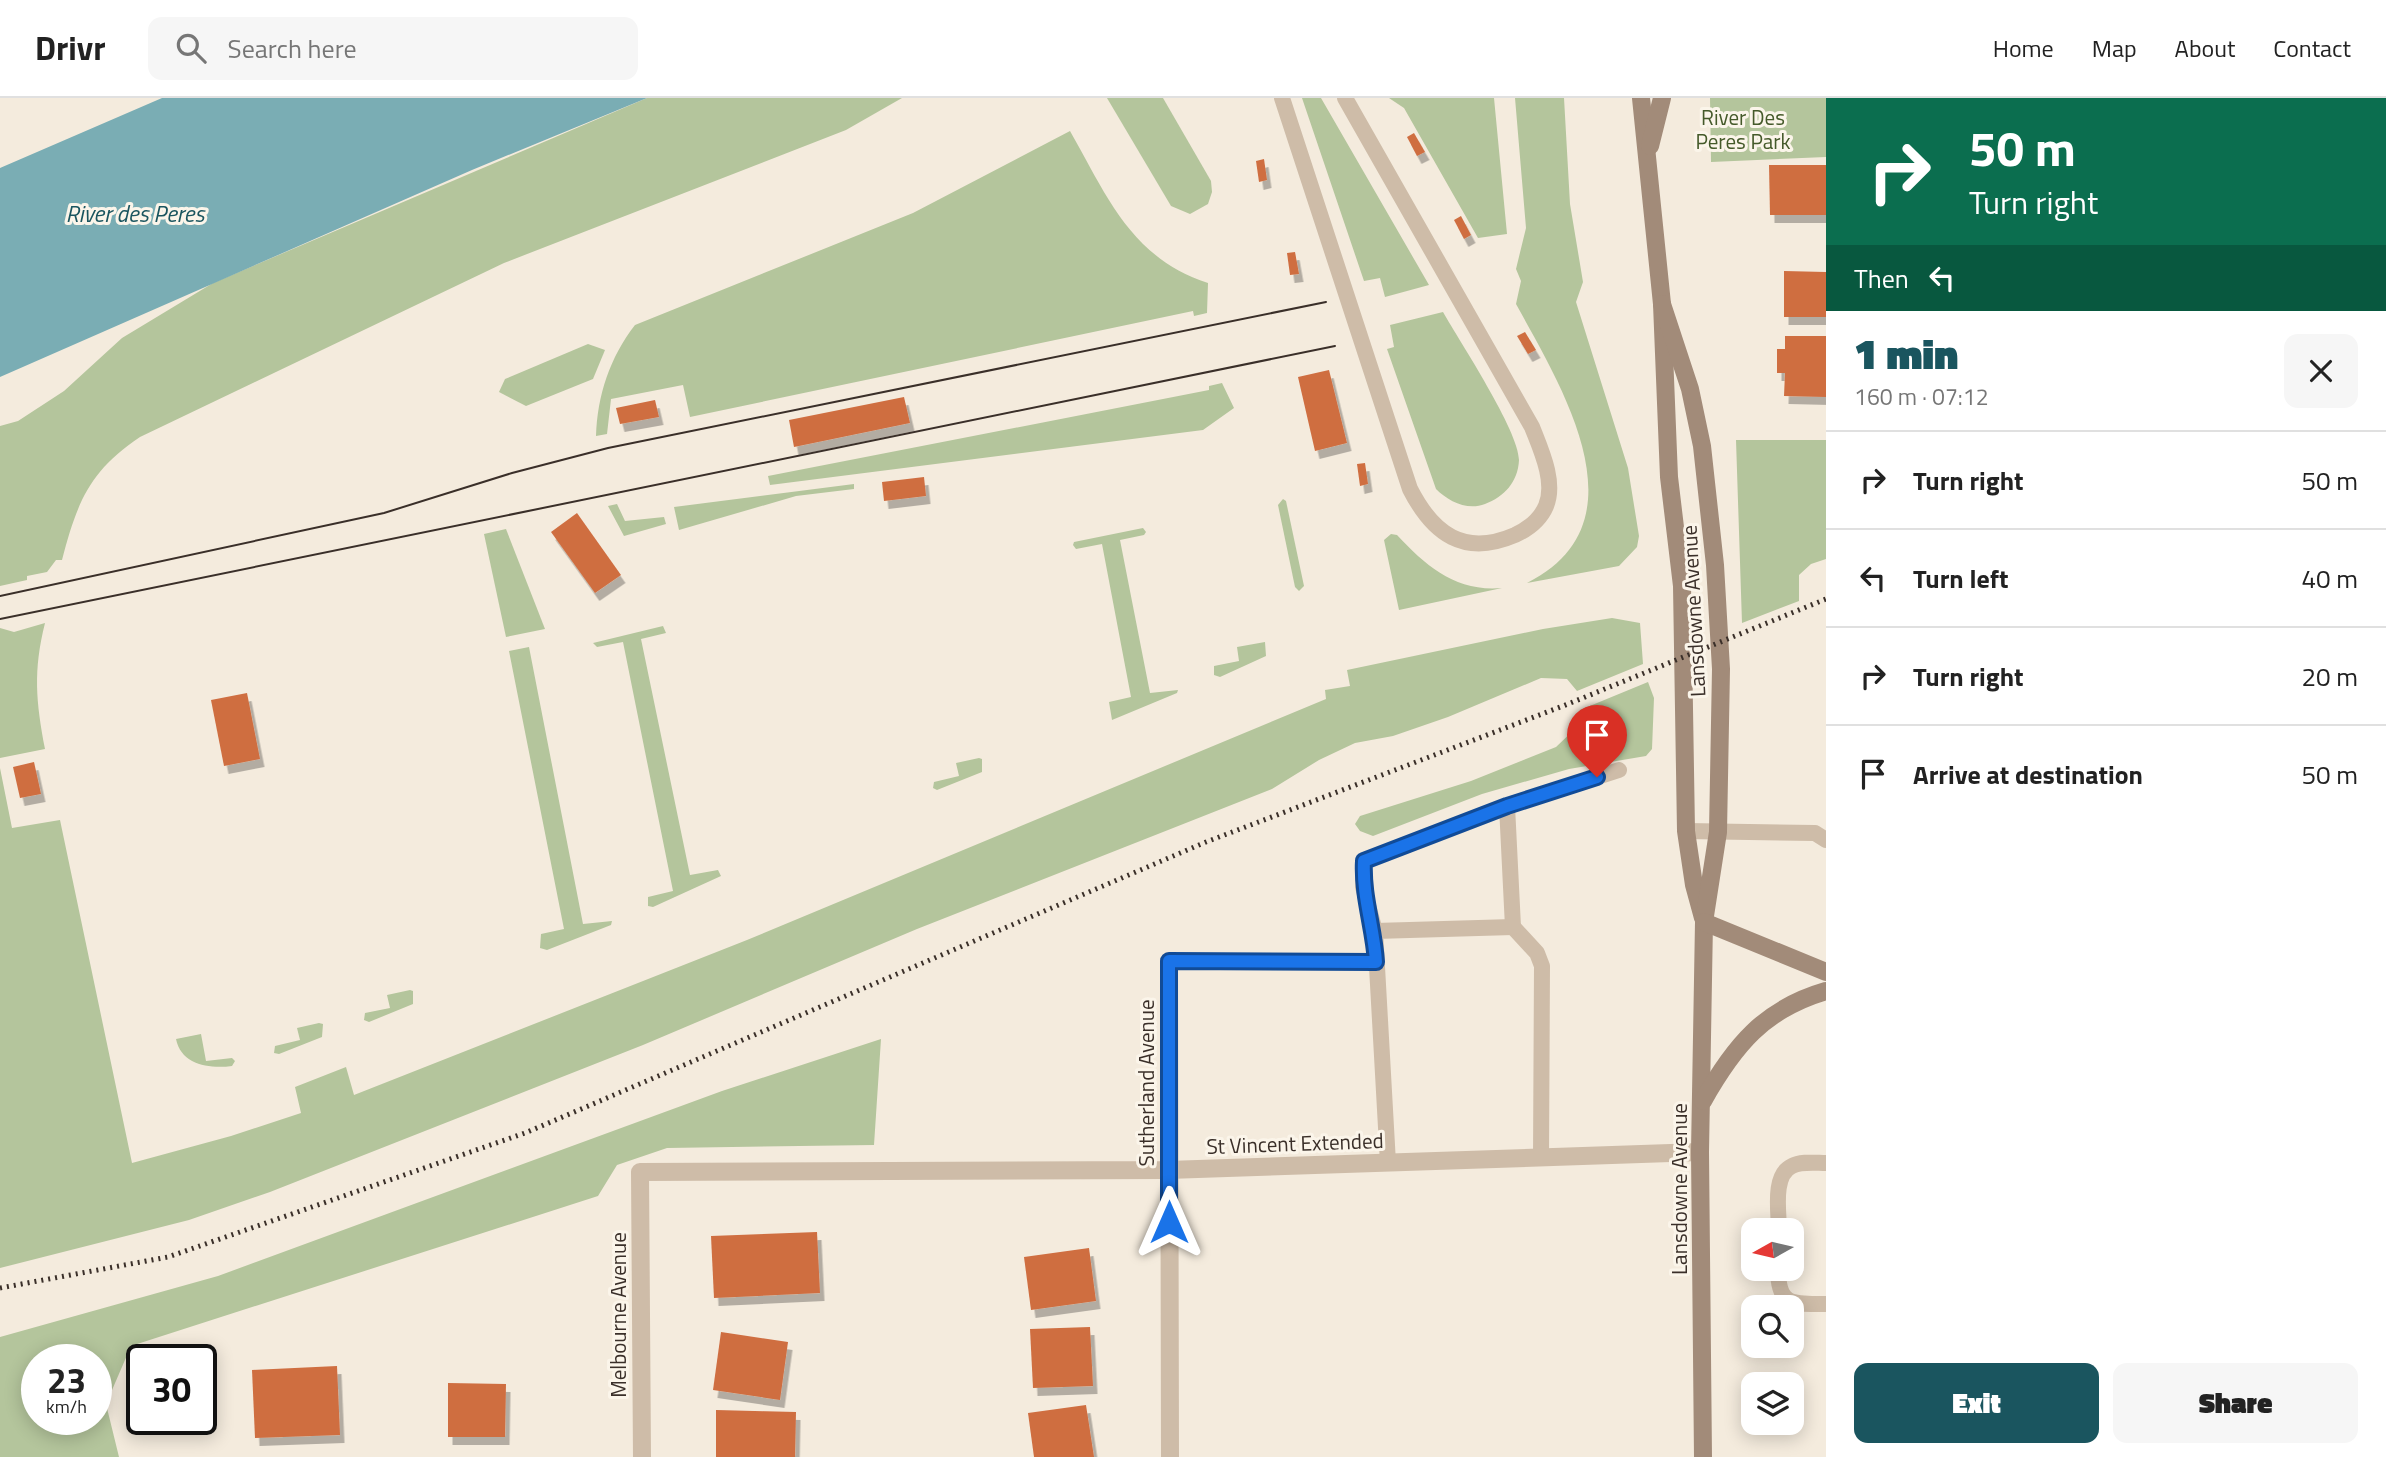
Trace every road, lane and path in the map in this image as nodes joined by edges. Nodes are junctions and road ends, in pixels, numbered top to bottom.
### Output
1 (1282, 98) edge
2 (1345, 98) edge
3 (1642, 98) edge
4 (1662, 98) edge
5 (1646, 163) junction
6 (1662, 304) junction
7 (1619, 770) dead end
8 (1507, 806) junction
9 (1686, 831) junction
10 (1718, 832) junction
11 (1826, 840) edge
12 (1704, 922) junction
13 (1513, 927) junction
14 (1375, 931) junction
15 (1169, 961) joint
16 (1376, 962) junction
17 (1826, 972) edge
18 (1826, 991) edge
19 (1702, 1104) junction
20 (1700, 1152) junction
21 (1541, 1157) junction
22 (1388, 1163) junction
23 (1826, 1163) edge
24 (1168, 1170) junction
25 (640, 1172) joint
26 (1779, 1218) edge
27 (1778, 1281) edge
28 (1826, 1304) edge
29 (642, 1457) edge
30 (1170, 1457) edge
31 (1703, 1457) edge

1 - 2 lane
3 - 5 main road, Lansdowne Avenue
4 - 5 main road
5 - 6 main road, Lansdowne Avenue
6 - 9 main road, Lansdowne Avenue
6 - 10 main road, Lansdowne Avenue
7 - 8 lane
8 - 13 lane
8 - 14 lane
9 - 10 lane
9 - 12 main road, Lansdowne Avenue
10 - 11 lane
10 - 12 main road, Lansdowne Avenue
12 - 17 main road
12 - 19 main road, Lansdowne Avenue
13 - 14 lane
13 - 21 lane
14 - 16 lane
15 - 16 lane
15 - 24 street, Sutherland Avenue
16 - 22 lane
18 - 19 main road
19 - 20 main road, Lansdowne Avenue
20 - 21 street, St Vincent Extended
20 - 31 main road, Lansdowne Avenue
21 - 22 street, St Vincent Extended
22 - 24 street, St Vincent Extended
23 - 26 lane
24 - 25 street, St Vincent Extended
24 - 30 street, Sutherland Avenue
25 - 29 street, Melbourne Avenue
27 - 28 lane

